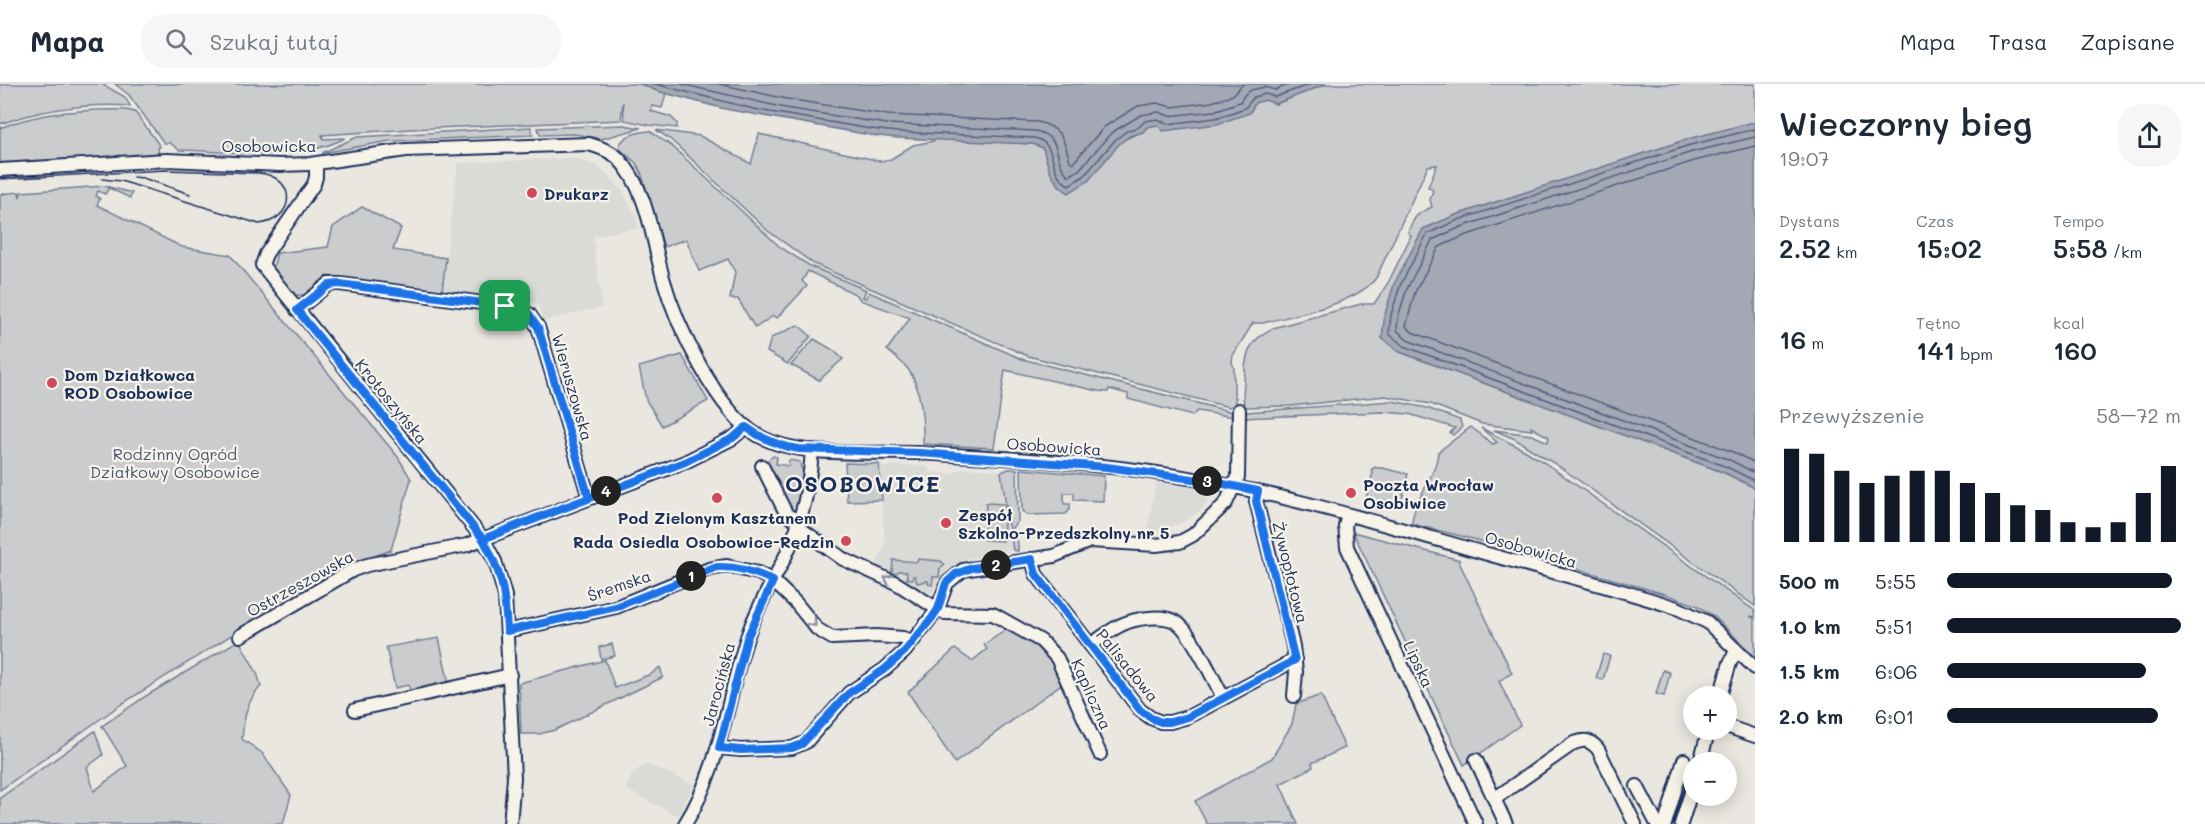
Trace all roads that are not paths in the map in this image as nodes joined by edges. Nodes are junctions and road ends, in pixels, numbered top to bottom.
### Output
1 (316, 164) junction
2 (0, 170) edge
3 (297, 310) junction
4 (1239, 410) dead end
5 (746, 427) junction
6 (812, 450) junction
7 (762, 466) dead end
8 (1235, 487) junction
9 (1258, 491) junction
10 (589, 498) junction
11 (1348, 515) junction
12 (799, 524) junction
13 (483, 539) junction
14 (1032, 559) junction
15 (773, 581) junction
16 (938, 609) junction
17 (507, 631) junction
18 (240, 636) dead end
19 (912, 641) junction
20 (1090, 645) junction
21 (1736, 651) junction
22 (1295, 660) junction
23 (1755, 668) edge
24 (510, 675) junction
25 (1722, 686) edge
26 (1294, 696) dead end
27 (1223, 697) junction
28 (355, 710) dead end
29 (1737, 730) edge
30 (1755, 736) edge
31 (719, 748) junction
32 (1100, 754) dead end
33 (1476, 760) dead end
34 (1683, 763) edge
35 (1637, 786) dead end
36 (1494, 800) junction
37 (1687, 806) edge
38 (510, 824) edge
39 (685, 824) edge
40 (1476, 824) edge
41 (1506, 824) edge
42 (1635, 824) edge
43 (1657, 824) edge
44 (1665, 824) edge
45 (1681, 824) edge

1 - 2 street, Osobowicka
1 - 3 street, Krotoszyńska
1 - 5 street, Osobowicka
3 - 10 street, Wieruszowska
3 - 13 street, Krotoszyńska
4 - 8 street
5 - 6 street, Osobowicka
5 - 10 street, Ostrzeszowska
6 - 8 street, Osobowicka
6 - 12 street, Jarocińska
7 - 12 street, Kapliczna
8 - 9 street, Osobowicka
8 - 14 street
9 - 11 street, Osobowicka
9 - 22 street, Żywopłotowa
10 - 13 street, Ostrzeszowska
11 - 21 street, Osobowicka
11 - 40 street, Lipska
12 - 15 street, Jarocińska
16 -> 12 street, Kapliczna
13 - 17 street, Krotoszyńska
13 - 18 street, Ostrzeszowska
14 - 16 street
14 - 20 street, Palisadowa
15 - 17 street, Śremska
15 -> 19 street
15 - 31 street, Jarocińska
16 - 19 street
16 - 32 street, Kapliczna
17 - 24 street, Krotoszyńska
19 - 31 street
20 - 27 street, Palisadowa
20 - 27 street
21 - 23 street, Osobowicka
21 - 25 street
22 - 26 street, Żywopłotowa
22 - 27 street, Palisadowa
24 - 28 street
24 - 38 street, Krotoszyńska
29 - 30 street
31 - 39 street, Jarocińska
33 - 36 street
34 - 44 street
35 - 43 street
36 - 41 street
36 - 42 street
37 - 45 street

